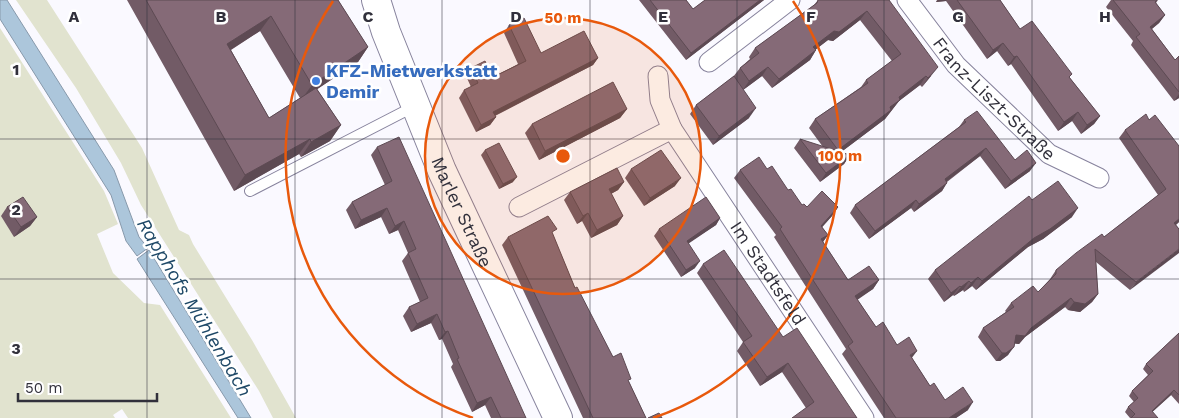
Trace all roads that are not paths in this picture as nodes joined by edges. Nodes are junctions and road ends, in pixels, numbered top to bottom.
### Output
1 (376, 0) edge
2 (790, 0) edge
3 (907, 0) edge
4 (709, 62) dead end
5 (658, 76) dead end
6 (416, 105) junction
7 (672, 129) junction
8 (1098, 178) dead end
9 (250, 191) dead end
10 (519, 207) dead end
11 (558, 418) edge
12 (864, 418) edge

1 - 6 main road, Marler Straße
2 - 4 street
3 - 8 street, Franz-Liszt-Straße
5 - 7 street, Im Stadtsfeld
6 - 9 lane
6 - 11 main road, Marler Straße
7 - 10 street
7 - 12 street, Im Stadtsfeld

